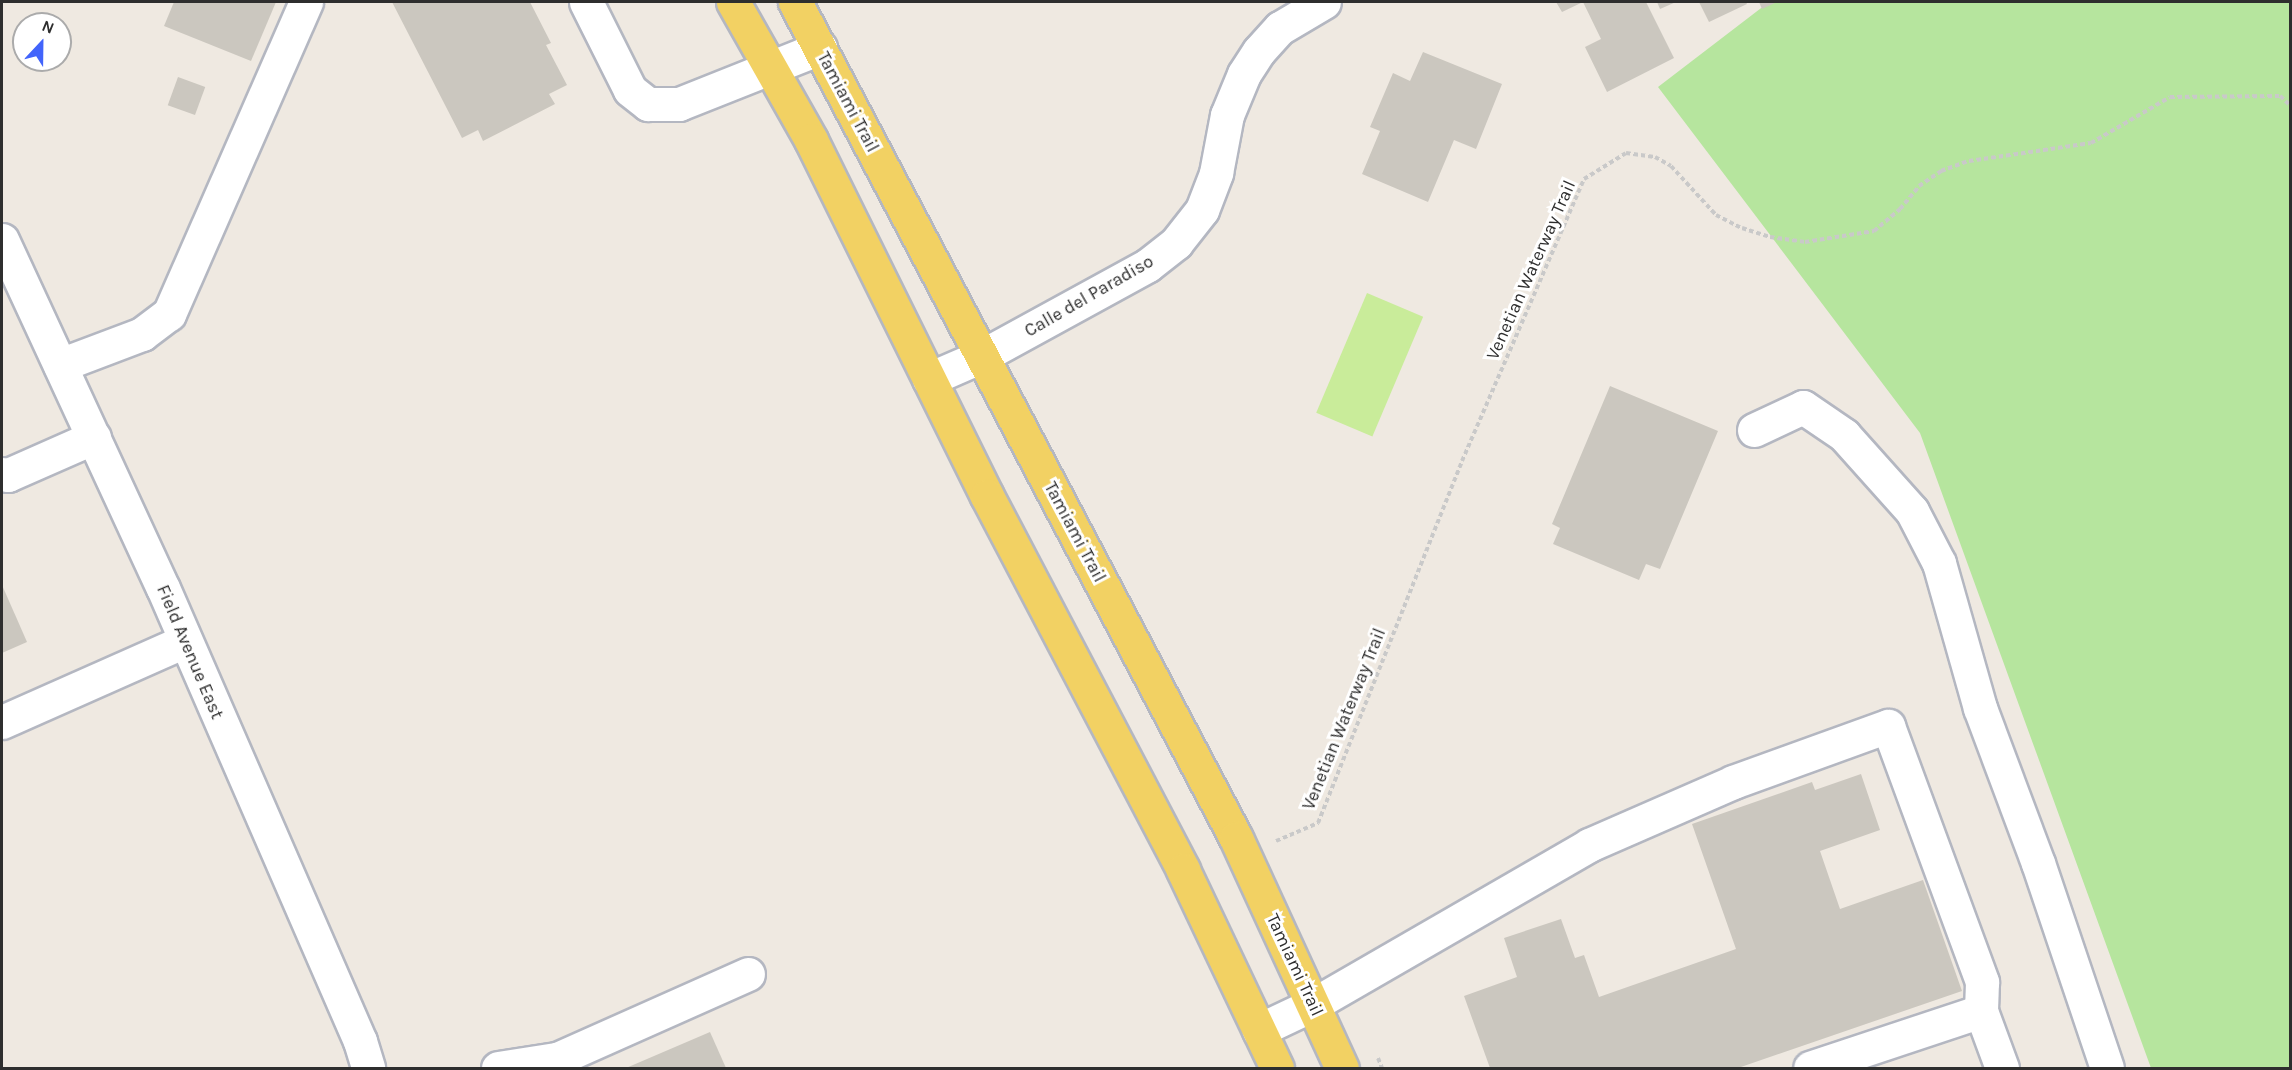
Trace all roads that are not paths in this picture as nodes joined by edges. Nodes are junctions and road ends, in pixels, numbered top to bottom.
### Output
1 (306, 2) edge
2 (586, 2) edge
3 (733, 2) edge
4 (795, 2) edge
5 (1324, 2) edge
6 (820, 48) junction
7 (770, 68) junction
8 (2, 240) edge
9 (982, 356) junction
10 (60, 365) junction
11 (929, 379) junction
12 (1754, 430) dead end
13 (94, 437) junction
14 (2, 474) edge
15 (185, 641) junction
16 (2, 722) edge
17 (748, 974) dead end
18 (1314, 1004) junction
19 (1981, 1011) junction
20 (1259, 1030) junction
21 (559, 1064) edge
22 (368, 1068) edge
23 (498, 1068) edge
24 (1277, 1068) edge
25 (1342, 1068) edge
26 (1810, 1068) edge
27 (2002, 1068) edge
28 (2107, 1068) edge

1 - 10 street
2 - 7 street
3 - 7 main road
4 - 6 main road, Tamiami Trail
5 - 9 street, Calle del Paradiso
6 - 7 street
6 - 9 main road, Tamiami Trail
7 - 11 main road
8 - 10 street, Field Avenue East
9 - 11 street, Calle del Paradiso
9 - 18 main road, Tamiami Trail
10 - 13 street, Field Avenue East
11 - 20 main road
12 - 28 street
13 - 14 street
13 - 15 street, Field Avenue East
15 - 16 street
15 - 22 street, Field Avenue East
17 - 21 street
18 - 19 street
18 - 20 street
18 - 25 main road, Tamiami Trail
19 - 26 street
19 - 27 street
20 - 24 main road
21 - 23 street

